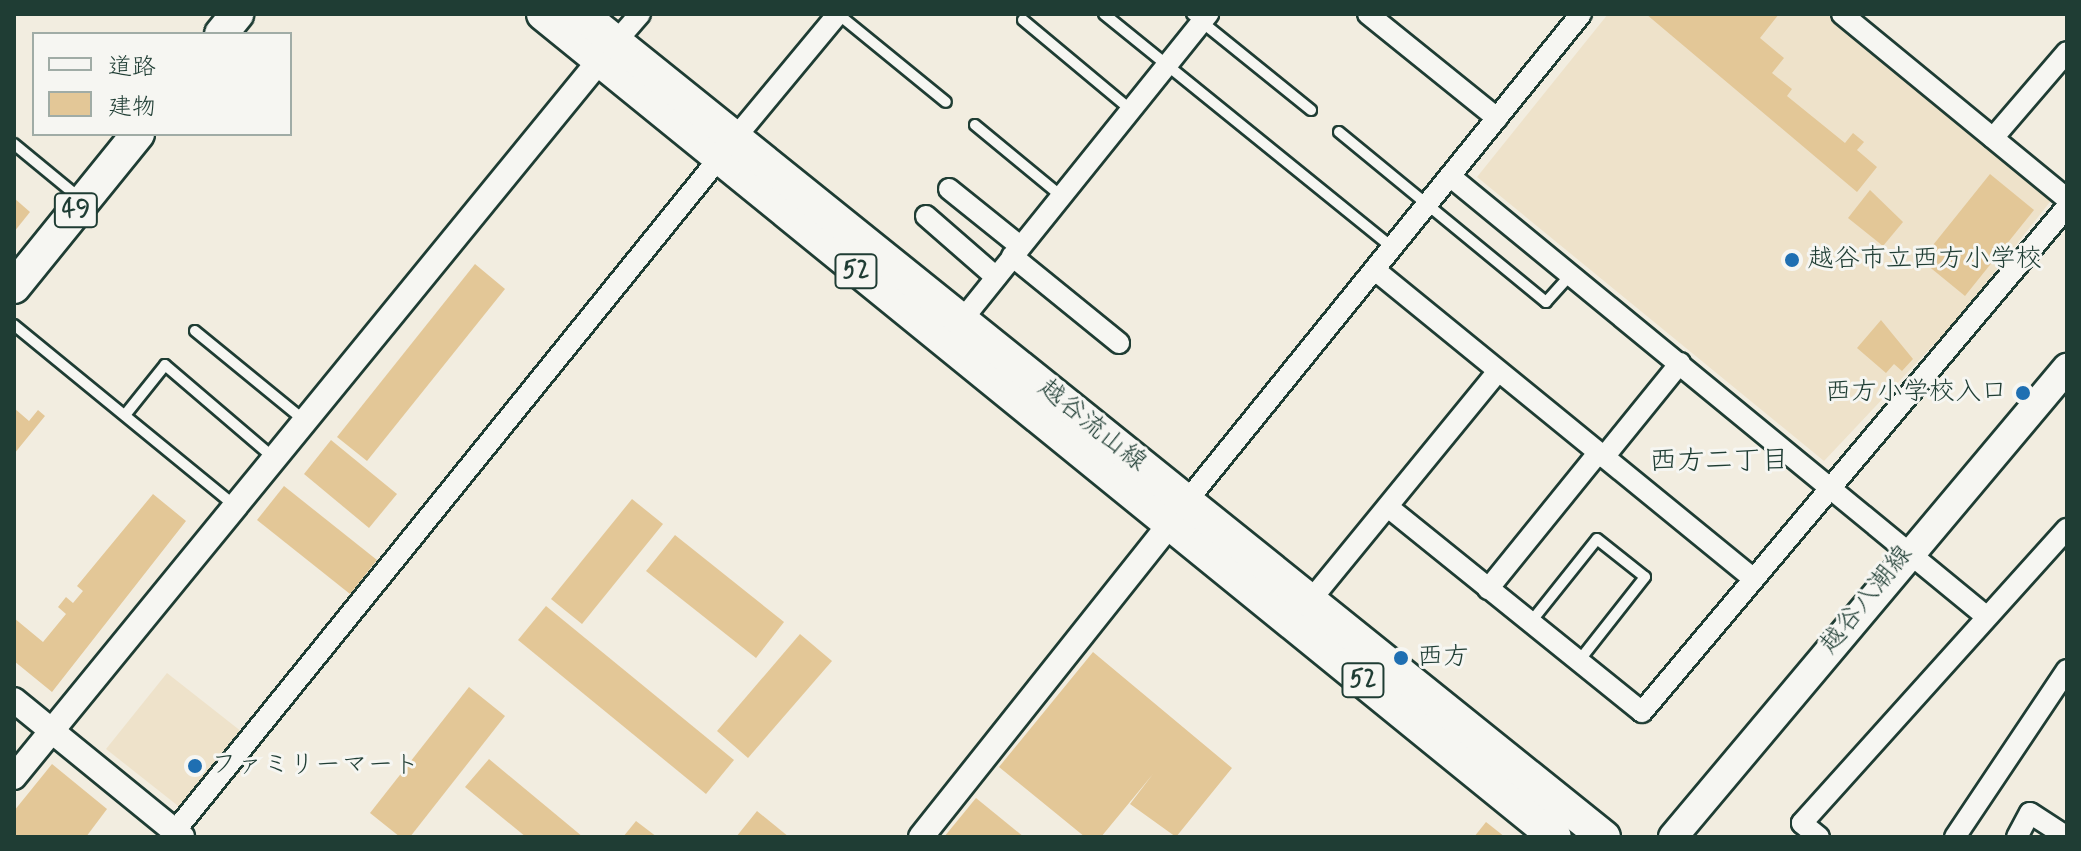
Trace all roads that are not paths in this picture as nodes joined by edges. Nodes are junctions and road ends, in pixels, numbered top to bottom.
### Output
1 (237, 14) edge
2 (543, 14) edge
3 (581, 14) edge
4 (640, 14) edge
5 (838, 14) edge
6 (1104, 14) edge
7 (1368, 14) edge
8 (1581, 14) edge
9 (1842, 14) edge
10 (1201, 17) edge
11 (1023, 20) dead end
12 (223, 32) edge
13 (608, 51) junction
14 (2067, 52) edge
15 (1168, 65) junction
16 (946, 102) dead end
17 (1130, 109) junction
18 (1311, 110) dead end
19 (1497, 118) junction
20 (975, 125) dead end
21 (1339, 132) dead end
22 (136, 136) edge
23 (1993, 138) junction
24 (14, 144) edge
25 (728, 148) junction
26 (1451, 177) junction
27 (949, 189) dead end
28 (1061, 196) junction
29 (2067, 199) edge
30 (83, 201) junction
31 (1428, 206) junction
32 (2067, 207) edge
33 (926, 216) dead end
34 (1393, 248) junction
35 (1016, 251) junction
36 (1375, 270) junction
37 (1571, 274) junction
38 (996, 277) junction
39 (14, 287) edge
40 (962, 320) junction
41 (14, 325) edge
42 (195, 331) dead end
43 (1119, 343) dead end
44 (1680, 363) junction
45 (2067, 368) edge
46 (1498, 371) junction
47 (125, 415) junction
48 (306, 422) junction
49 (1601, 455) junction
50 (276, 459) junction
51 (1828, 483) junction
52 (1388, 507) junction
53 (237, 508) junction
54 (1179, 512) junction
55 (2067, 529) edge
56 (1909, 548) junction
57 (1752, 577) junction
58 (1488, 589) junction
59 (1310, 601) junction
60 (1987, 617) junction
61 (1530, 623) junction
62 (1578, 662) junction
63 (2067, 670) edge
64 (14, 700) edge
65 (50, 729) junction
66 (14, 777) edge
67 (178, 834) edge
68 (921, 837) edge
69 (1555, 837) edge
70 (1604, 837) edge
71 (1673, 837) edge
72 (1819, 837) edge
73 (1955, 837) edge
74 (2017, 837) edge
75 (2067, 837) edge

1 - 12 main road
2 - 13 main road, 越谷流山線 / 52
3 - 13 main road, 越谷流山線 / 52
4 - 13 street
5 - 16 lane
5 - 25 street
6 - 15 lane
7 - 19 street
8 - 19 street
9 - 23 street
10 - 15 street
10 - 18 lane
11 - 17 lane
13 - 25 main road, 越谷流山線 / 52
13 - 48 street
14 - 23 street
15 - 17 street
15 - 34 lane
17 - 28 street
19 - 26 street
20 - 28 lane
21 - 31 lane
22 - 30 main road, 49
23 - 29 street
24 - 30 lane
25 - 40 main road, 越谷流山線 / 52
25 - 54 main road, 越谷流山線 / 52
25 - 67 street
26 - 31 street
26 - 37 street
27 - 35 street
28 - 35 street
30 - 39 main road, 49
31 - 34 street
31 - 37 lane
32 - 51 street
33 - 38 street
34 - 36 street
35 - 38 street
35 - 43 street
36 - 46 street
36 - 54 street
37 - 44 street
38 - 40 street
40 - 54 main road, 越谷流山線 / 52
41 - 47 lane
42 - 48 lane
44 - 49 street
44 - 51 street
45 - 56 main road, 越谷八潮線
46 - 49 street
46 - 52 street
47 - 50 lane
47 - 53 lane
48 - 50 street
49 - 57 street
49 - 58 street
50 - 53 street
51 - 56 street
51 - 57 street
52 - 58 street
52 - 59 street
53 - 65 street
54 - 59 main road, 越谷流山線 / 52
54 - 68 street
54 - 69 main road, 越谷流山線 / 52
55 - 60 street
56 - 60 street
56 - 71 main road, 越谷八潮線
57 - 62 street
58 - 61 street
59 - 70 main road, 越谷流山線 / 52
60 - 72 street
61 - 62 street
61 - 62 lane
63 - 73 street
64 - 65 street
65 - 66 street
65 - 67 street
74 - 75 street

